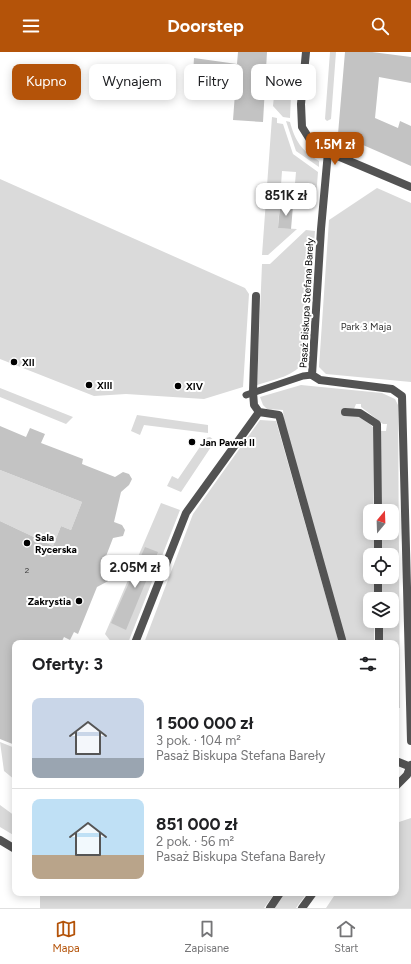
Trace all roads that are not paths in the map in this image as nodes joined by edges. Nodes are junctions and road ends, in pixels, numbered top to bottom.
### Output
1 (306, 52) edge
2 (328, 152) junction
3 (411, 187) edge
4 (256, 296) dead end
5 (312, 375) junction
6 (250, 393) junction
7 (259, 412) junction
8 (345, 412) dead end
9 (378, 504) edge
10 (378, 628) edge
11 (136, 640) edge
12 (342, 640) edge
13 (379, 640) edge
14 (411, 741) edge
15 (399, 762) edge
16 (411, 766) edge
17 (399, 784) edge
18 (0, 840) edge
19 (12, 847) edge
20 (278, 896) edge
21 (311, 896) edge
22 (270, 908) edge
23 (302, 908) edge

1 - 2 street
2 - 3 street
2 - 5 street, Pasaż Biskupa Stefana Bareły
4 - 6 street
5 - 6 lane
5 - 14 street, Pasaż Biskupa Stefana Bareły
6 - 7 street
7 - 11 street
7 - 12 street
8 - 9 street
10 - 13 street
15 - 16 street
16 - 17 street
18 - 19 street
20 - 22 street
21 - 23 street

